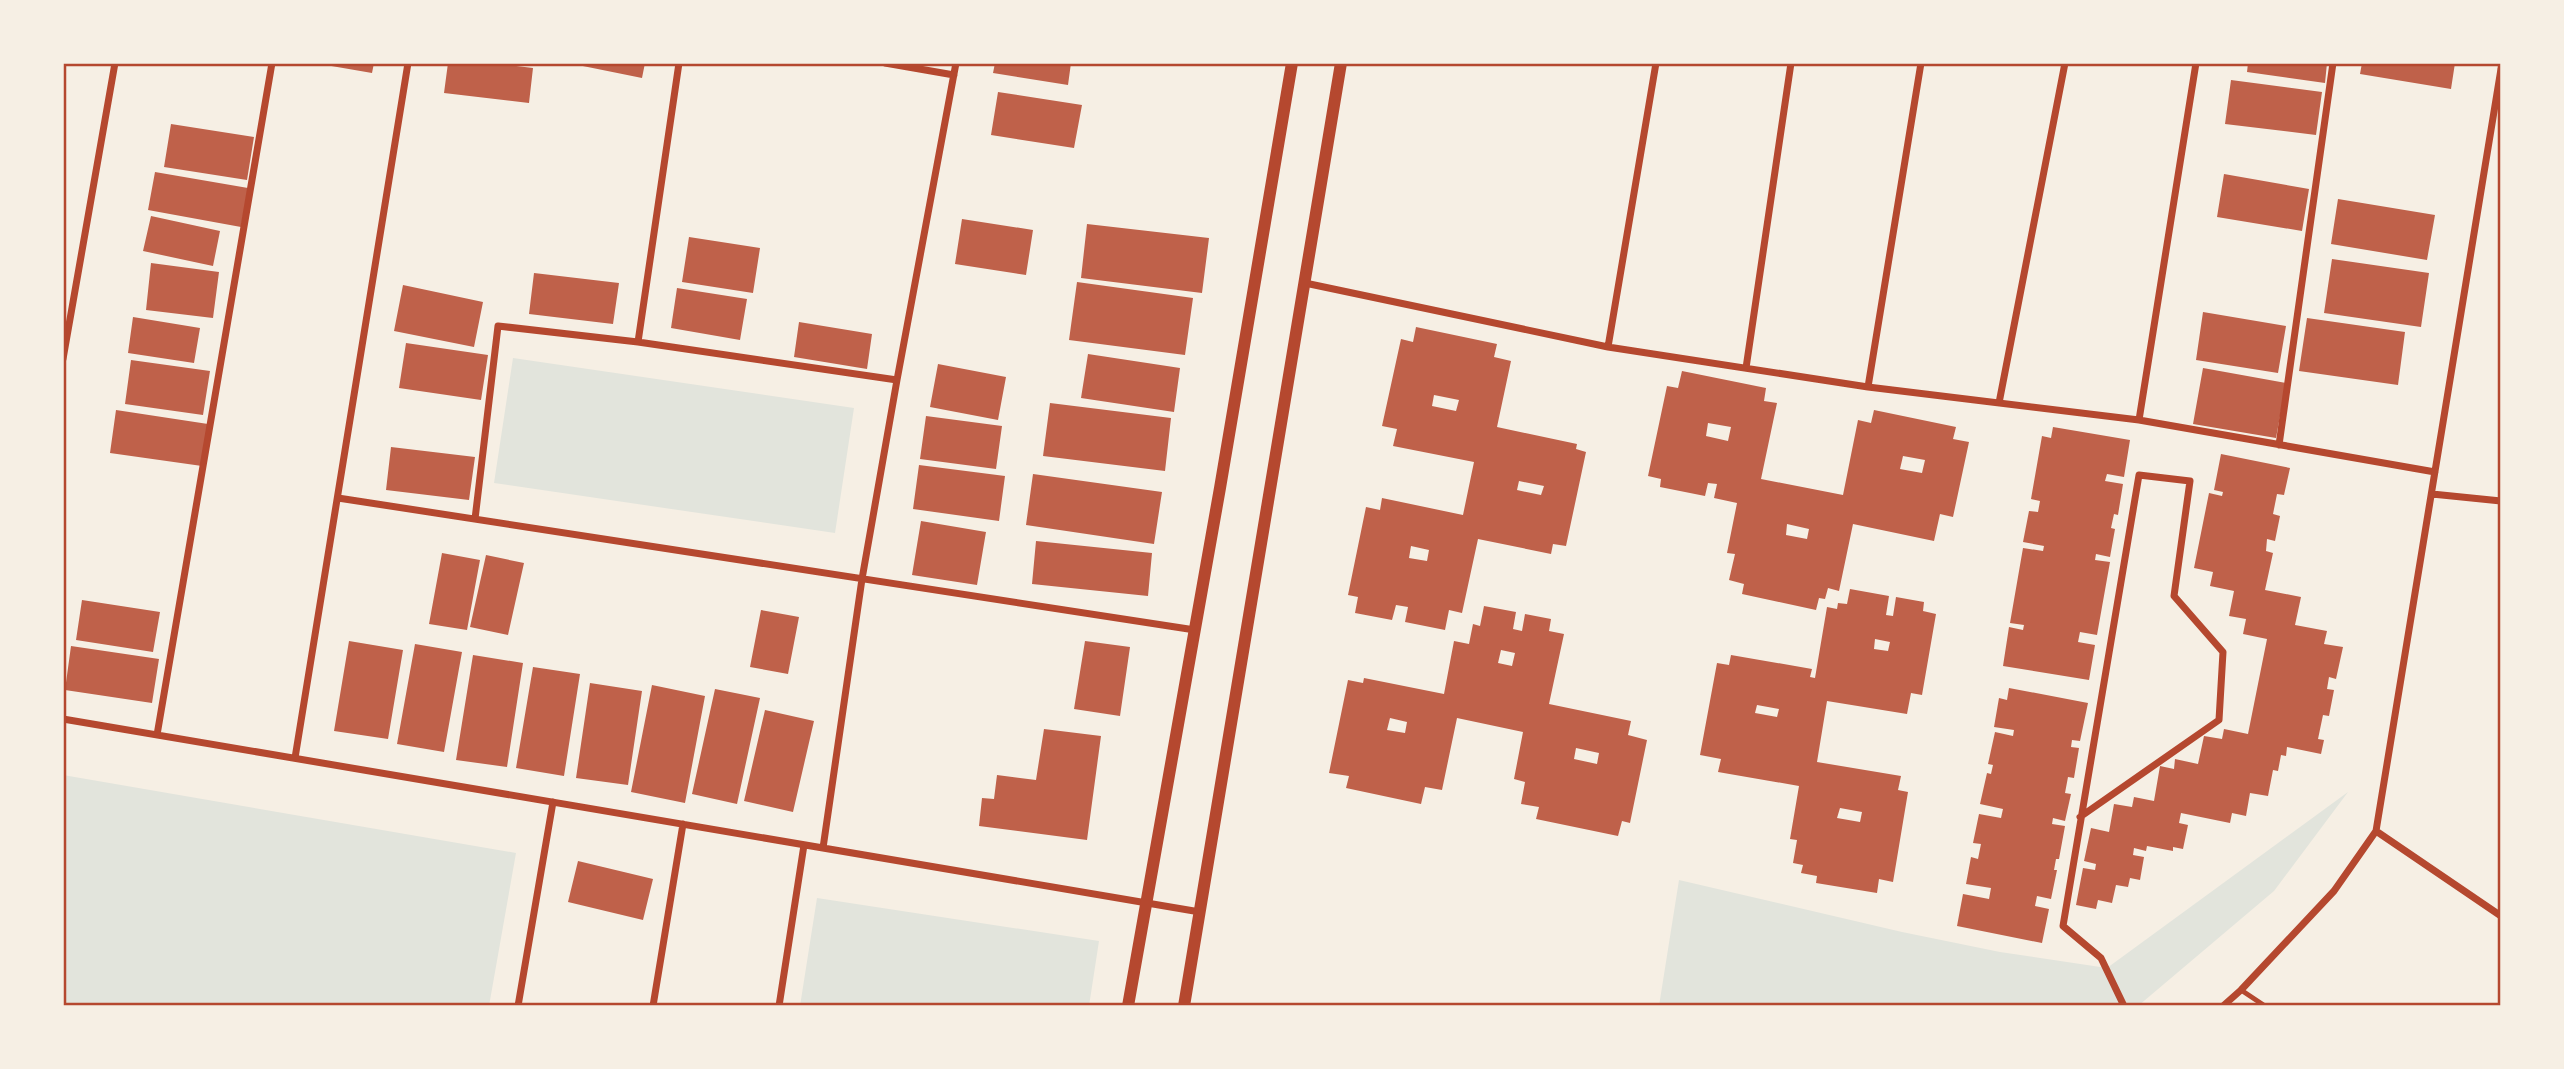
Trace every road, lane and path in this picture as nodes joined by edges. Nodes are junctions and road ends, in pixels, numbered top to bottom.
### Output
1 (115, 63) edge
2 (272, 63) edge
3 (408, 63) edge
4 (679, 63) edge
5 (885, 63) edge
6 (956, 63) edge
7 (1292, 63) edge
8 (1341, 63) edge
9 (1656, 63) edge
10 (1791, 63) edge
11 (1921, 63) edge
12 (2065, 63) edge
13 (2196, 63) edge
14 (2333, 63) edge
15 (2501, 69) edge
16 (954, 75) junction
17 (1305, 283) junction
18 (66, 321) edge
19 (638, 342) junction
20 (1608, 347) junction
21 (63, 359) edge
22 (1746, 368) junction
23 (897, 380) junction
24 (1868, 387) junction
25 (2000, 403) junction
26 (2139, 420) junction
27 (2279, 445) junction
28 (2435, 472) junction
29 (2432, 494) junction
30 (338, 498) junction
31 (2501, 501) edge
32 (475, 519) junction
33 (862, 579) junction
34 (1195, 630) junction
35 (63, 719) edge
36 (157, 735) junction
37 (295, 758) junction
38 (554, 803) junction
39 (2080, 817) junction
40 (683, 824) junction
41 (2376, 831) junction
42 (804, 845) junction
43 (822, 848) junction
44 (1146, 903) junction
45 (1200, 912) junction
46 (2501, 916) edge
47 (2241, 990) junction
48 (518, 1006) edge
49 (653, 1006) edge
50 (779, 1006) edge
51 (1128, 1006) edge
52 (1184, 1006) edge
53 (2124, 1006) edge
54 (2223, 1006) edge
55 (2265, 1006) edge

1 - 18 street
2 - 36 street
3 - 30 street
4 - 19 street
5 - 16 street
6 - 16 street
7 - 34 street
8 - 17 street
9 - 20 street
10 - 22 street
11 - 24 street
12 - 25 street
13 - 26 street
14 - 27 street
15 - 28 street
16 - 23 street
17 - 20 street
17 - 45 street
18 - 21 street
19 - 23 street
19 - 32 street
20 - 22 street
22 - 24 street
23 - 33 street
24 - 25 street
25 - 26 street
26 - 27 street
27 - 28 street
28 - 29 street
29 - 31 street
29 - 41 street
30 - 32 street
30 - 37 street
32 - 33 street
33 - 34 street
33 - 43 street
34 - 44 street
35 - 36 street
36 - 37 street
37 - 38 street
38 - 40 street
38 - 48 street
39 - 39 street
39 - 53 street
40 - 42 street
40 - 49 street
41 - 46 street
41 - 47 street
42 - 43 street
42 - 50 street
43 - 44 street
44 - 45 street
44 - 51 street
45 - 52 street
47 - 54 street
47 - 55 lane

